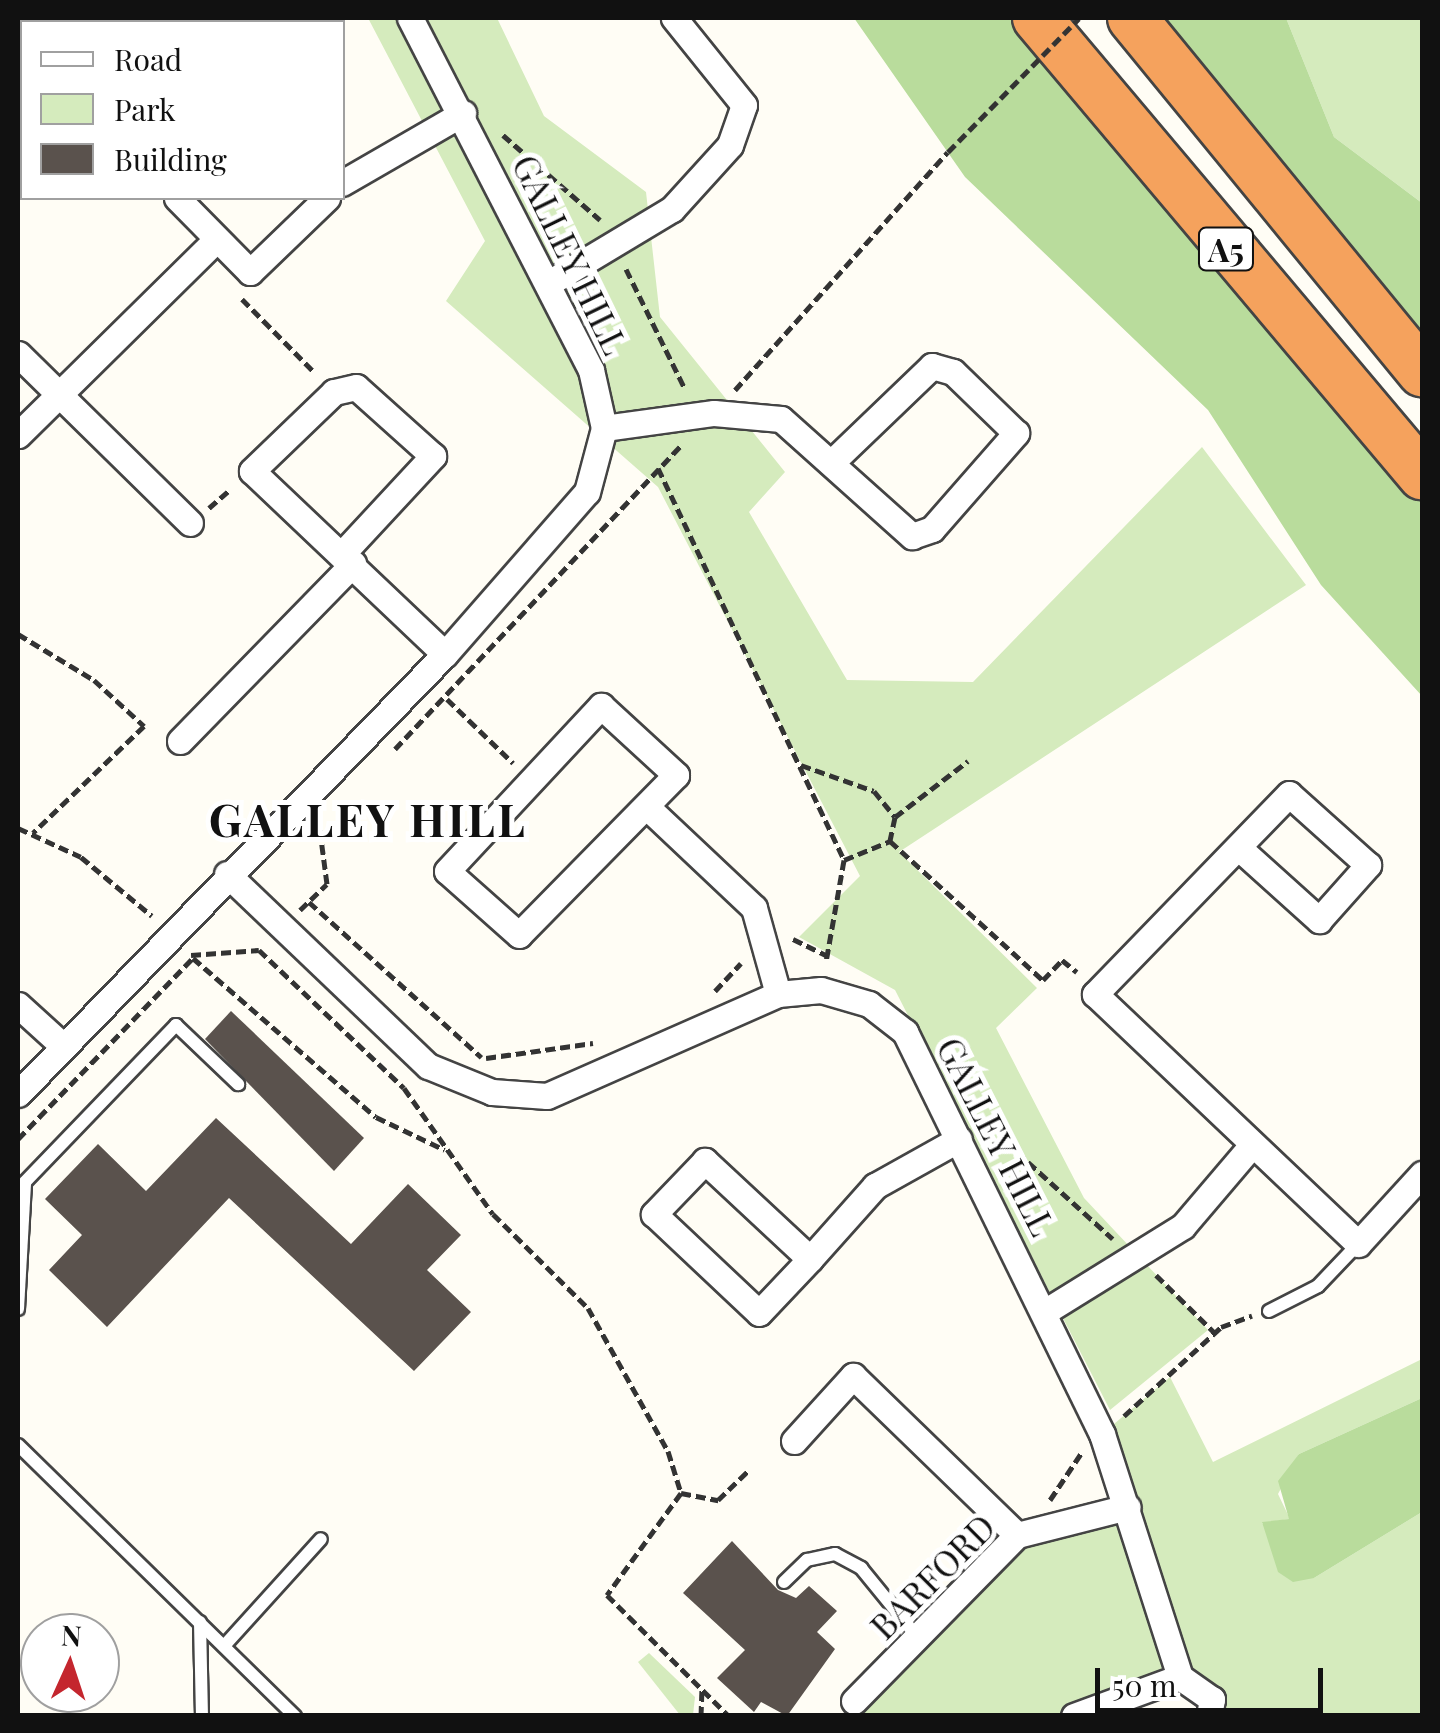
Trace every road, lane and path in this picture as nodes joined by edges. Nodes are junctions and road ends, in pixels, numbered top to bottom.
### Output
1 (410, 18) edge
2 (674, 18) edge
3 (1037, 18) edge
4 (1079, 18) edge
5 (1132, 18) edge
6 (475, 117) junction
7 (345, 175) edge
8 (179, 200) edge
9 (326, 200) edge
10 (216, 240) junction
11 (615, 247) junction
12 (250, 272) junction
13 (552, 280) junction
14 (18, 354) edge
15 (1422, 372) edge
16 (62, 392) junction
17 (334, 392) junction
18 (706, 413) junction
19 (604, 428) junction
20 (18, 435) edge
21 (831, 463) junction
22 (658, 468) junction
23 (252, 471) junction
24 (1422, 475) edge
25 (190, 524) joint
26 (347, 559) junction
27 (18, 634) edge
28 (445, 654) junction
29 (447, 700) junction
30 (180, 741) dead end
31 (390, 754) dead end
32 (968, 761) dead end
33 (799, 764) junction
34 (532, 780) junction
35 (647, 807) junction
36 (332, 810) dead end
37 (895, 817) junction
38 (18, 828) edge
39 (33, 833) junction
40 (890, 841) junction
41 (1239, 848) junction
42 (844, 860) junction
43 (227, 874) junction
44 (309, 902) junction
45 (283, 928) junction
46 (171, 932) junction
47 (768, 934) junction
48 (259, 950) junction
49 (827, 956) junction
50 (194, 958) junction
51 (821, 990) junction
52 (1099, 990) junction
53 (778, 994) junction
54 (706, 1001) dead end
55 (18, 1005) edge
56 (598, 1042) dead end
57 (63, 1046) junction
58 (482, 1058) junction
59 (238, 1084) dead end
60 (497, 1092) junction
61 (18, 1094) edge
62 (18, 1139) edge
63 (962, 1146) junction
64 (1251, 1146) junction
65 (449, 1152) junction
66 (1422, 1174) edge
67 (1358, 1244) junction
68 (810, 1260) junction
69 (1140, 1260) junction
70 (18, 1310) edge
71 (1046, 1311) junction
72 (1269, 1311) joint
73 (1215, 1333) junction
74 (1102, 1434) junction
75 (794, 1441) dead end
76 (18, 1446) edge
77 (748, 1471) dead end
78 (681, 1493) junction
79 (1128, 1507) junction
80 (1051, 1522) junction
81 (1017, 1535) junction
82 (322, 1538) dead end
83 (784, 1582) dead end
84 (200, 1622) junction
85 (919, 1640) junction
86 (224, 1646) junction
87 (1180, 1678) junction
88 (703, 1689) junction
89 (854, 1701) dead end
90 (1089, 1713) edge
91 (202, 1716) edge
92 (295, 1716) edge
93 (701, 1716) edge
94 (729, 1716) edge
95 (1209, 1716) edge

1 - 6 street, GALLEY HILL
2 - 11 street
3 - 24 highway, A5
4 - 18 path, bridge
5 - 15 highway, A5
6 - 7 street
6 - 11 path
6 - 13 street, GALLEY HILL
8 - 10 street
9 - 12 street
10 - 12 street
10 - 16 street
11 - 13 street
11 - 18 path
12 - 17 path
13 - 19 street, GALLEY HILL
14 - 16 street
16 - 20 street
16 - 25 street
17 - 23 street
17 - 26 street
18 - 19 street
18 - 21 street
18 - 22 path
19 - 28 street, GALLEY HILL
21 - 21 street
22 - 29 path
22 - 33 path
23 - 25 path
23 - 26 street
26 - 28 street
26 - 30 street
27 - 39 path
28 - 43 street, GALLEY HILL
29 - 31 path
29 - 34 path
32 - 37 path
33 - 37 path
33 - 42 path
34 - 35 street
34 - 35 street
35 - 47 street
36 - 44 path
37 - 40 path
38 - 39 path
39 - 46 path
40 - 42 path
40 - 52 path
41 - 41 street
41 - 52 street
42 - 49 path
43 - 45 street, GALLEY HILL
43 - 46 street, GALLEY HILL
44 - 45 path
44 - 58 path
45 - 48 path
45 - 60 street, GALLEY HILL
46 - 50 path
46 - 57 street, GALLEY HILL
47 - 49 path
47 - 53 street
47 - 54 path
48 - 50 path
48 - 65 path
49 - 51 path
50 - 62 path
50 - 65 path
51 - 53 street, GALLEY HILL
51 - 63 street, GALLEY HILL
52 - 64 street
53 - 60 street, GALLEY HILL
55 - 57 street
56 - 58 path
57 - 61 street, GALLEY HILL
58 - 60 path
59 - 70 lane
63 - 68 street
63 - 69 path
63 - 71 street, GALLEY HILL
64 - 67 street
64 - 69 street
65 - 78 path
66 - 67 street
67 - 72 lane
68 - 68 street
69 - 71 street
69 - 73 path
71 - 74 street, GALLEY HILL
72 - 73 path
73 - 74 path
74 - 79 street, GALLEY HILL
74 - 80 path
75 - 81 street
76 - 84 lane
77 - 78 path
78 - 88 path
79 - 80 street, BARFORD
79 - 87 street, GALLEY HILL
80 - 81 street, BARFORD
81 - 85 street, BARFORD
82 - 86 lane
83 - 85 lane
84 - 86 lane
84 - 91 lane
85 - 89 street, BARFORD
86 - 92 lane
87 - 90 street
87 - 95 street
88 - 93 path
88 - 94 path

